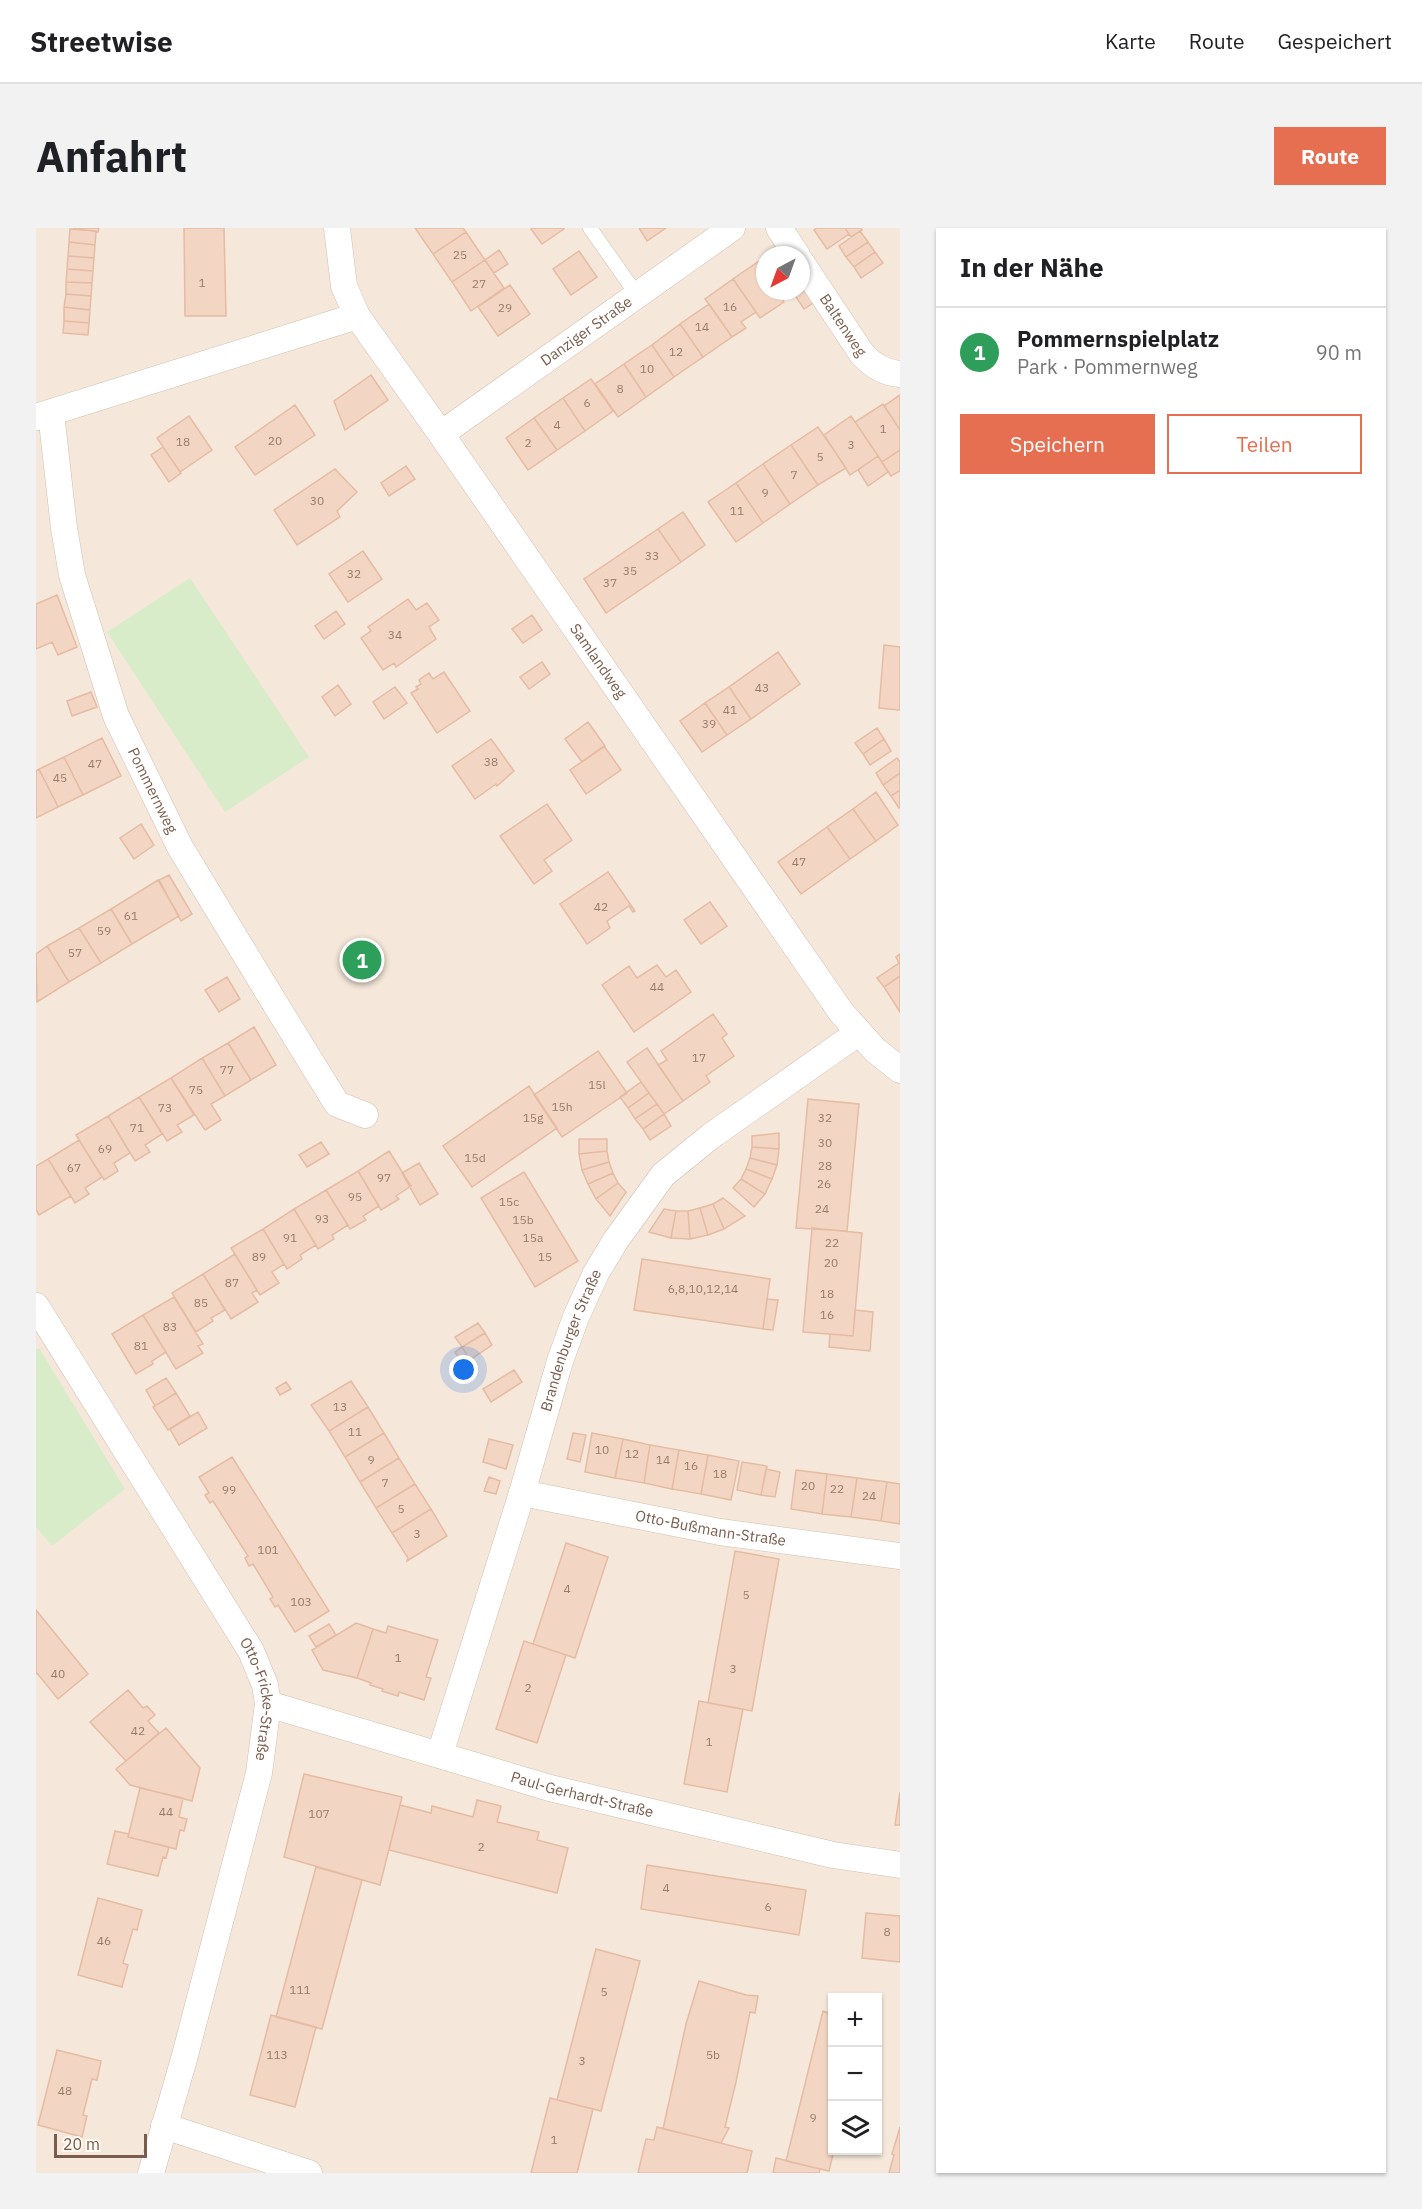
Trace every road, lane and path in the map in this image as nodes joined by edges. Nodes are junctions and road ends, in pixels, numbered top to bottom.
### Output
1 (337, 228) edge
2 (590, 228) edge
3 (732, 228) edge
4 (779, 228) edge
5 (791, 246) edge
6 (810, 275) edge
7 (637, 295) junction
8 (357, 315) junction
9 (900, 374) edge
10 (44, 415) edge
11 (441, 434) junction
12 (858, 1033) junction
13 (900, 1070) edge
14 (365, 1115) dead end
15 (36, 1306) edge
16 (522, 1493) junction
17 (900, 1556) edge
18 (268, 1704) junction
19 (440, 1754) junction
20 (900, 1865) edge
21 (164, 2126) junction
22 (151, 2173) edge
23 (309, 2173) edge

1 - 8 street, Samlandweg
2 - 7 lane
3 - 7 street, Danziger Straße
4 - 5 street
6 - 9 street, Baltenweg
7 - 11 street, Danziger Straße
8 - 10 street, Pommernweg
8 - 11 street, Samlandweg
10 - 14 street, Pommernweg
11 - 12 street, Samlandweg
12 - 13 street, Samlandweg
12 - 16 street, Brandenburger Straße
15 - 18 street, Otto-Fricke-Straße
16 - 17 street, Otto-Bußmann-Straße
16 - 19 street, Brandenburger Straße
18 - 19 street, Paul-Gerhardt-Straße
18 - 21 street, Otto-Fricke-Straße
19 - 20 street, Paul-Gerhardt-Straße
21 - 22 street, Otto-Fricke-Straße
21 - 23 street

